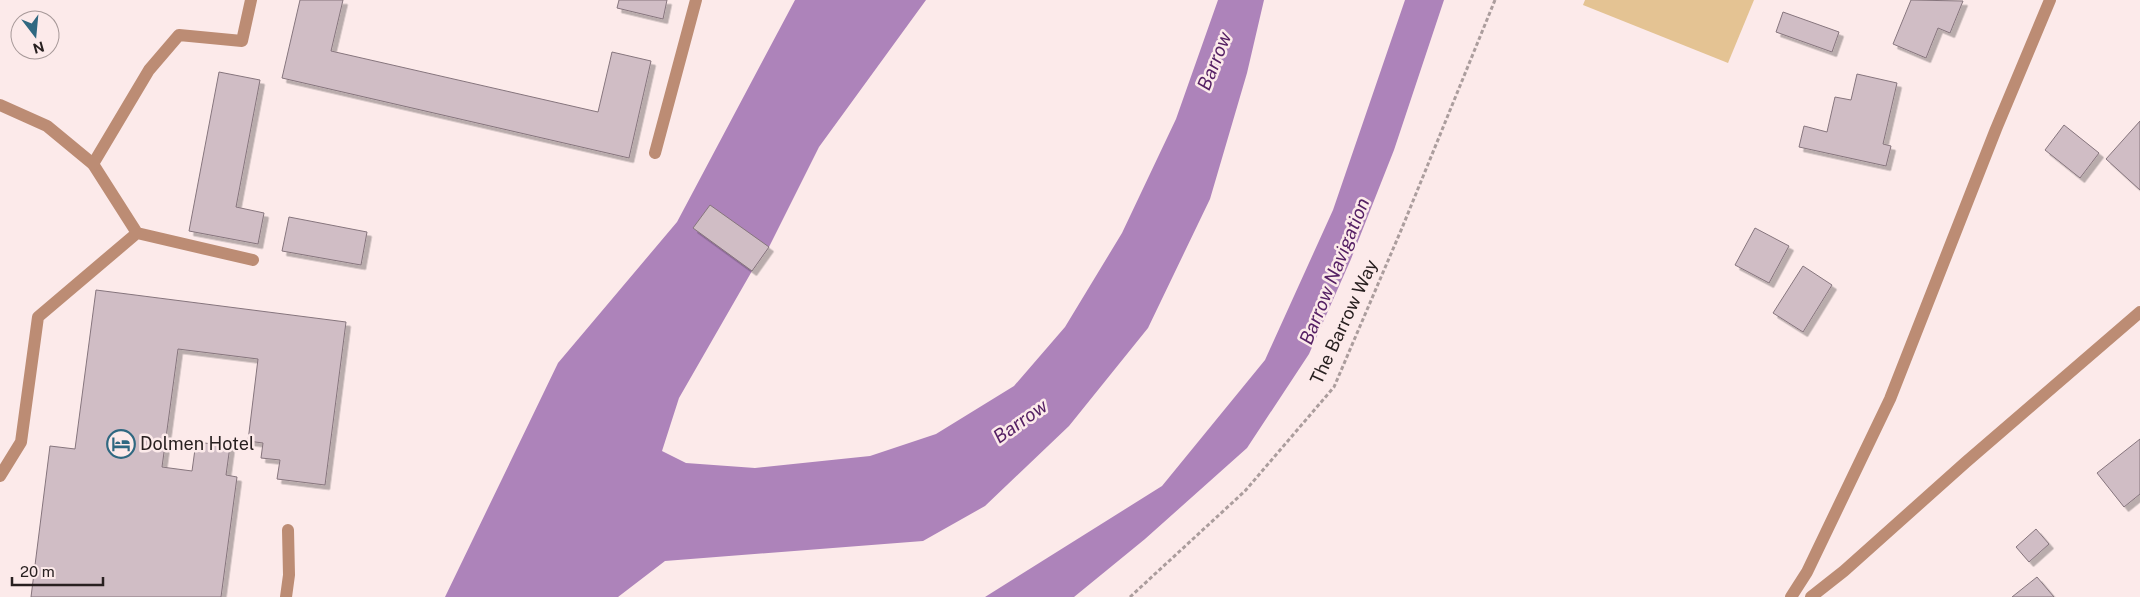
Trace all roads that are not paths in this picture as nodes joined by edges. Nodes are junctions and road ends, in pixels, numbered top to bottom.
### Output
1 (251, 0) edge
2 (696, 0) edge
3 (2050, 0) edge
4 (0, 106) edge
5 (655, 153) dead end
6 (93, 164) junction
7 (137, 233) junction
8 (253, 260) dead end
9 (2140, 312) edge
10 (0, 476) edge
11 (288, 530) dead end
12 (286, 597) edge
13 (1791, 597) edge
14 (1811, 597) edge

1 - 6 street
2 - 5 street
3 - 13 street
4 - 6 street
6 - 7 street
7 - 8 street
7 - 10 street
9 - 14 street
11 - 12 street

